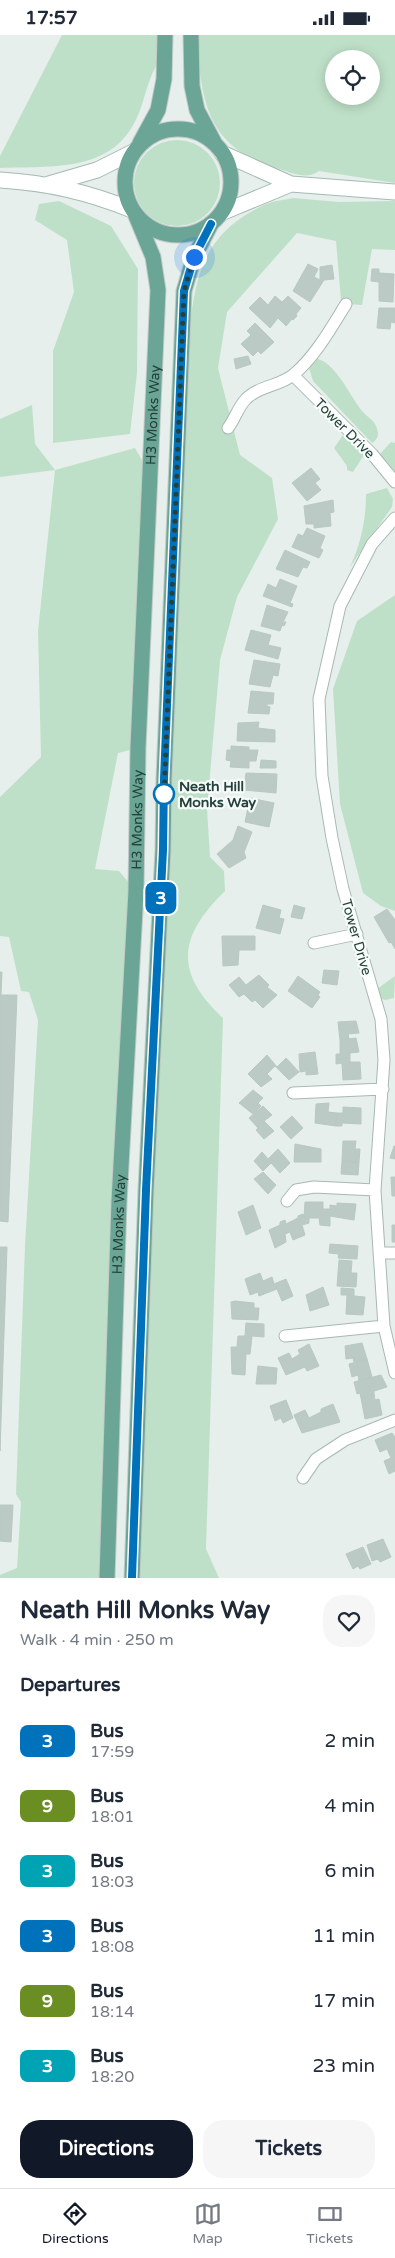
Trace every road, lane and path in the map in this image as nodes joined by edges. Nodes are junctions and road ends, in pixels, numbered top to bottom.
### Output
1 (165, 35) edge
2 (191, 43) edge
3 (218, 148) junction
4 (136, 149) junction
5 (0, 180) edge
6 (291, 184) junction
7 (48, 185) junction
8 (395, 191) edge
9 (134, 213) junction
10 (216, 219) junction
11 (346, 304) dead end
12 (293, 375) junction
13 (228, 428) dead end
14 (395, 481) edge
15 (395, 518) edge
16 (356, 934) junction
17 (314, 943) dead end
18 (383, 1089) junction
19 (293, 1093) dead end
20 (375, 1190) junction
21 (287, 1201) dead end
22 (379, 1253) junction
23 (395, 1253) edge
24 (384, 1326) junction
25 (285, 1335) dead end
26 (395, 1373) edge
27 (395, 1420) edge
28 (303, 1478) dead end
29 (107, 1578) edge
30 (132, 1578) edge

1 - 4 main road
2 - 3 main road
3 - 4 main road
3 - 6 street
3 - 10 main road
4 - 7 street
4 - 9 main road
5 - 7 street
6 - 8 street
6 - 10 street
7 - 9 street
9 - 10 main road
9 - 29 main road, H3 Monks Way
10 - 30 main road, H3 Monks Way
11 - 12 street
12 - 13 street
12 - 14 street, Tower Drive
15 - 16 street, Tower Drive
16 - 17 street
16 - 18 street, Tower Drive
18 - 19 street
18 - 20 street, Tower Drive
20 - 21 street
20 - 22 street, Tower Drive
22 - 23 street
22 - 24 street, Tower Drive
24 - 25 street
24 - 26 street, Tower Drive
27 - 28 street

